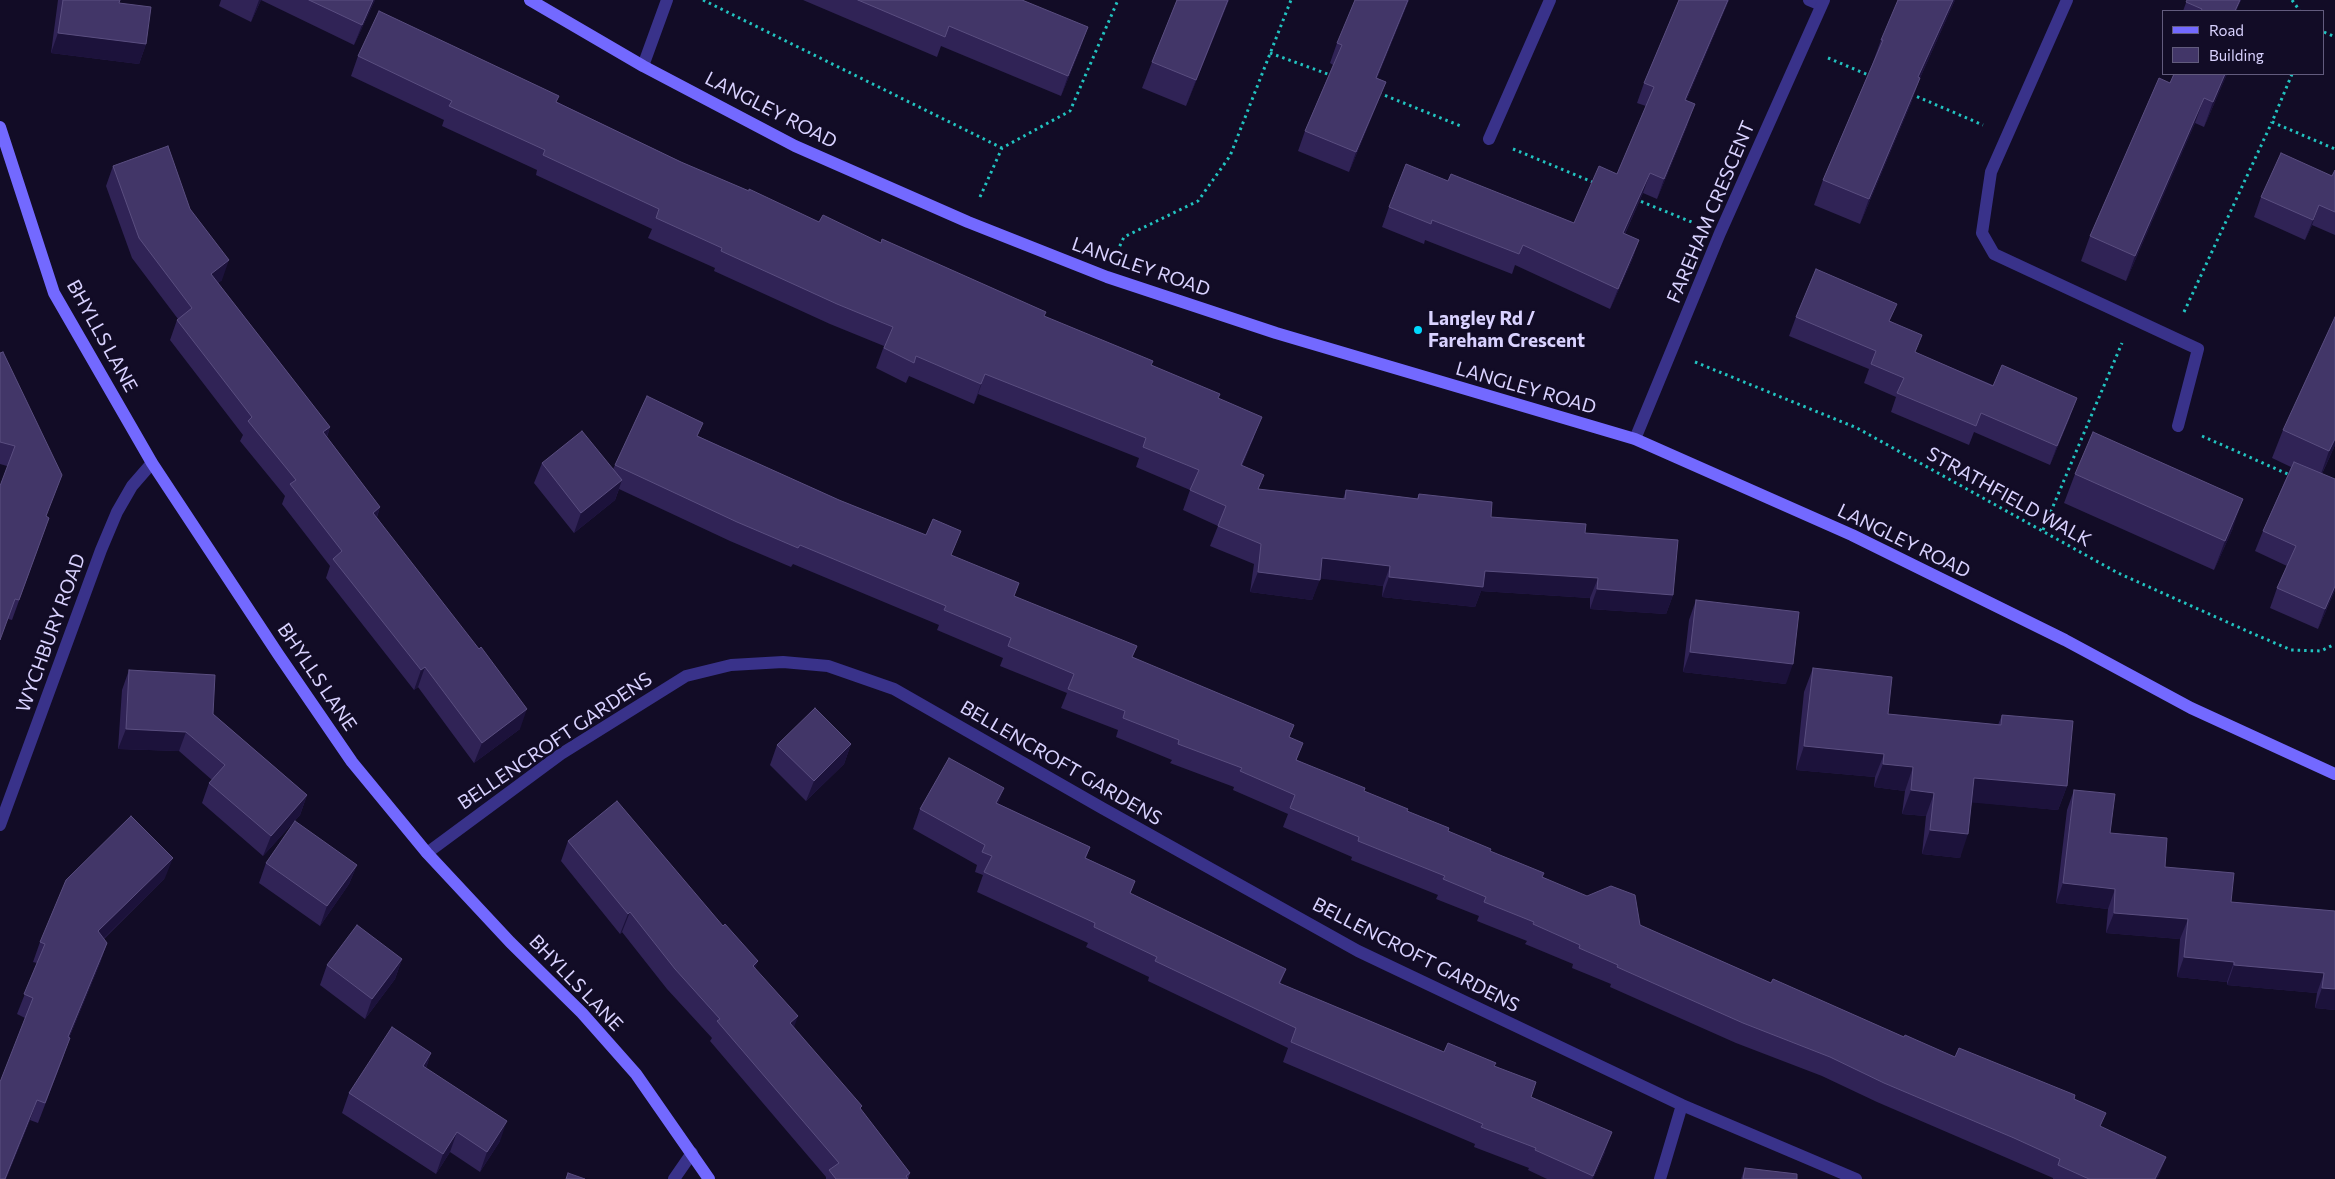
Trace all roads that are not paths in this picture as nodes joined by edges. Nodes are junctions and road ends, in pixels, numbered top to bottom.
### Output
1 (530, 0) edge
2 (667, 0) edge
3 (1550, 0) edge
4 (1809, 0) edge
5 (2067, 0) edge
6 (1822, 3) edge
7 (643, 66) junction
8 (0, 127) edge
9 (1489, 139) dead end
10 (2178, 426) road end
11 (1635, 439) junction
12 (152, 463) junction
13 (2335, 774) edge
14 (0, 825) edge
15 (427, 853) junction
16 (1682, 1105) junction
17 (692, 1153) junction
18 (674, 1179) edge
19 (709, 1179) edge
20 (1660, 1179) edge
21 (1856, 1179) edge

1 - 7 street, LANGLEY ROAD
2 - 7 street
3 - 9 street
4 - 6 street
5 - 10 street
6 - 11 street, FAREHAM CRESCENT
7 - 11 street, LANGLEY ROAD
8 - 12 street, BHYLLS LANE
11 - 13 street, LANGLEY ROAD
12 - 14 street, WYCHBURY ROAD
12 - 15 street, BHYLLS LANE
15 - 16 street, BELLENCROFT GARDENS
15 - 17 street, BHYLLS LANE
16 - 20 street
16 - 21 street, BELLENCROFT GARDENS
17 - 18 street
17 - 19 street, BHYLLS LANE

